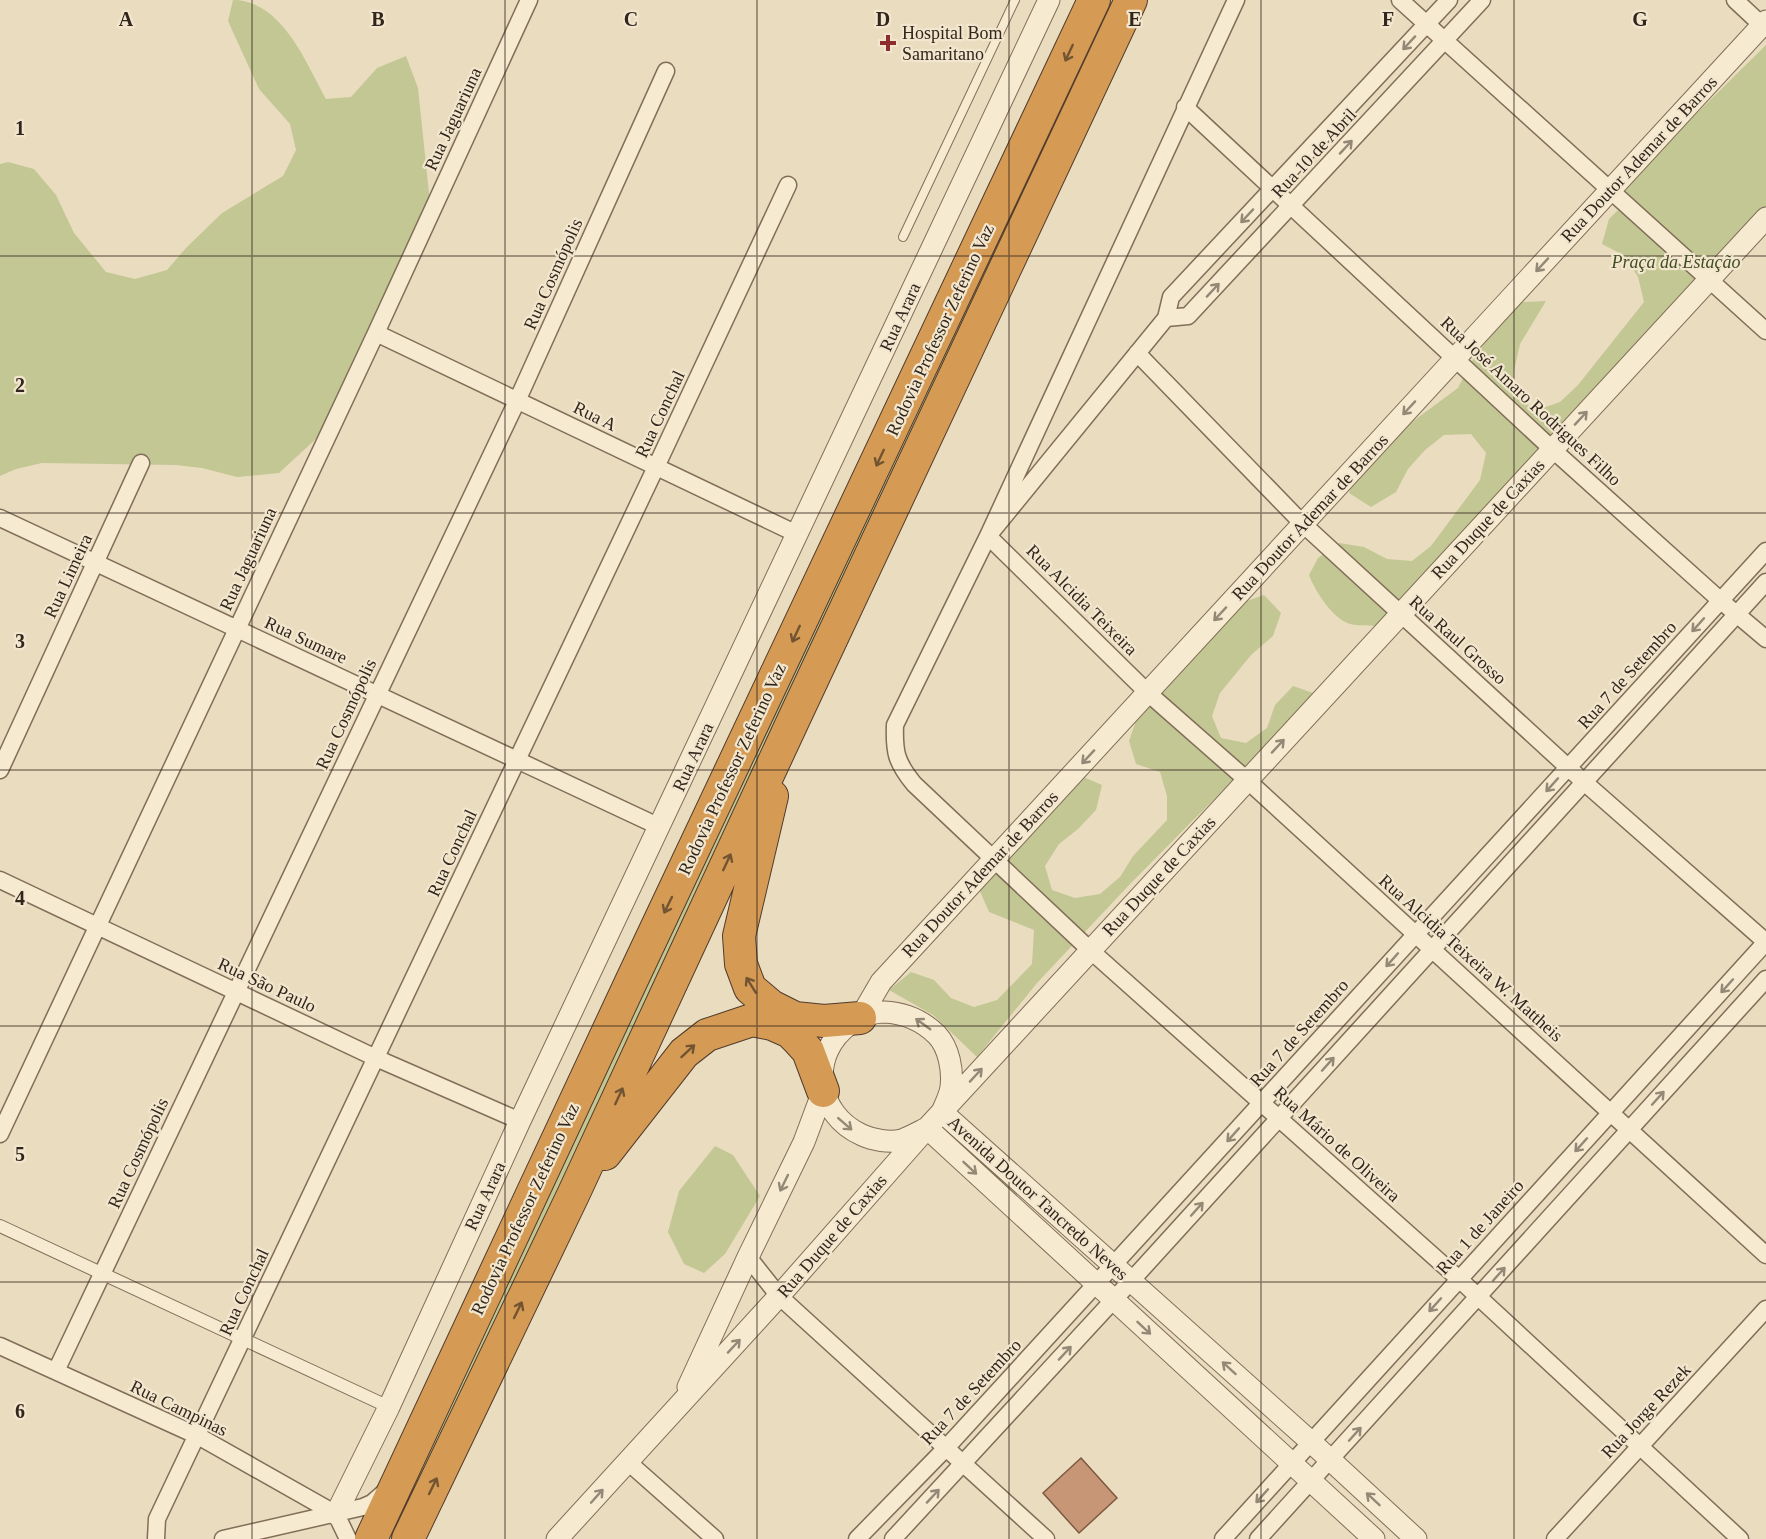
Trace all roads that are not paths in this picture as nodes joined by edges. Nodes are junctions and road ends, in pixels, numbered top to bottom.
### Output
1 (529, 0) edge
2 (1015, 0) edge
3 (1049, 0) edge
4 (1094, 0) edge
5 (1131, 0) edge
6 (1236, 0) edge
7 (1400, 0) edge
8 (1449, 0) edge
9 (1482, 0) edge
10 (1735, 0) edge
11 (1426, 25) junction
12 (1765, 25) edge
13 (1444, 42) junction
14 (666, 71) dead end
15 (1185, 107) junction
16 (788, 185) dead end
17 (1273, 188) junction
18 (1610, 190) junction
19 (1292, 205) junction
20 (1766, 218) edge
21 (903, 237) dead end
22 (1709, 279) junction
23 (1166, 318) junction
24 (1766, 331) edge
25 (375, 333) junction
26 (1137, 353) junction
27 (1456, 358) junction
28 (517, 401) junction
29 (1552, 449) junction
30 (141, 463) dead end
31 (656, 467) junction
32 (0, 518) edge
33 (1303, 524) junction
34 (797, 534) junction
35 (988, 536) junction
36 (1766, 551) edge
37 (95, 562) junction
38 (1766, 582) edge
39 (1721, 601) junction
40 (1401, 614) junction
41 (1736, 614) junction
42 (237, 629) junction
43 (1766, 639) edge
44 (1148, 693) junction
45 (377, 694) junction
46 (792, 723) junction
47 (517, 760) junction
48 (1568, 768) junction
49 (0, 771) edge
50 (1247, 780) junction
51 (1584, 782) junction
52 (660, 827) junction
53 (994, 860) junction
54 (0, 880) edge
55 (97, 926) junction
56 (1416, 934) junction
57 (1766, 942) edge
58 (1090, 950) junction
59 (1432, 950) junction
60 (1766, 979) edge
61 (236, 992) junction
62 (860, 1018) junction
63 (376, 1058) junction
64 (823, 1091) junction
65 (1262, 1103) junction
66 (942, 1112) junction
67 (1611, 1113) junction
68 (1279, 1118) junction
69 (520, 1121) junction
70 (927, 1128) junction
71 (1629, 1130) junction
72 (0, 1134) edge
73 (573, 1195) junction
74 (0, 1226) edge
75 (1766, 1255) edge
76 (747, 1257) junction
77 (1113, 1265) junction
78 (102, 1273) junction
79 (1459, 1279) junction
80 (1131, 1281) junction
81 (1096, 1284) junction
82 (779, 1296) junction
83 (1478, 1297) junction
84 (1114, 1300) junction
85 (1766, 1309) edge
86 (244, 1339) junction
87 (0, 1347) edge
88 (56, 1371) junction
89 (680, 1404) junction
90 (389, 1407) junction
91 (198, 1436) junction
92 (1311, 1442) junction
93 (1640, 1447) junction
94 (946, 1448) junction
95 (1331, 1461) junction
96 (628, 1462) junction
97 (963, 1464) junction
98 (1292, 1464) junction
99 (400, 1479) junction
100 (1311, 1482) junction
101 (336, 1514) junction
102 (156, 1539) edge
103 (223, 1539) edge
104 (348, 1539) edge
105 (371, 1539) edge
106 (408, 1539) edge
107 (557, 1539) edge
108 (715, 1539) edge
109 (857, 1539) edge
110 (893, 1539) edge
111 (1046, 1539) edge
112 (1223, 1539) edge
113 (1258, 1539) edge
114 (1374, 1539) edge
115 (1416, 1539) edge
116 (1555, 1539) edge
117 (1740, 1539) edge

1 - 25 street, Rua Jaguariuna
2 - 21 lane
3 - 34 street, Rua Arara
4 -> 99 highway, Rodovia Professor Zeferino Vaz
5 - 46 highway, Rodovia Professor Zeferino Vaz
6 - 15 street
7 - 11 street
8 - 11 street, Rua 10 de Abril
9 - 13 street, Rua 10 de Abril
10 - 12 street
11 - 13 street
11 -> 17 street, Rua 10 de Abril
12 - 18 street, Rua Doutor Ademar de Barros
13 - 18 street
19 -> 13 street, Rua 10 de Abril
14 - 28 street, Rua Cosmópolis
15 - 17 street, Rua José Amaro Rodrigues Filho
15 - 35 street
16 - 31 street, Rua Conchal
17 - 19 street, Rua José Amaro Rodrigues Filho
17 -> 23 street, Rua 10 de Abril
18 - 22 street
18 -> 27 street, Rua Doutor Ademar de Barros
23 -> 19 street, Rua 10 de Abril
19 - 27 street, Rua José Amaro Rodrigues Filho
20 - 22 street, Rua Duque de Caxias
22 - 24 street
29 -> 22 street, Rua Duque de Caxias
23 - 26 street, Rua 10 de Abril
25 - 28 street, Rua A
25 - 42 street, Rua Jaguariuna
26 - 33 street, Rua Raul Grosso
26 - 35 street, Rua 10 de Abril
27 - 29 street, Rua José Amaro Rodrigues Filho
27 -> 33 street, Rua Doutor Ademar de Barros
28 - 31 street, Rua A
28 - 45 street, Rua Cosmópolis
29 - 39 street, Rua José Amaro Rodrigues Filho
29 - 40 street, Rua Duque de Caxias
30 - 37 street, Rua Limeira
31 - 34 street, Rua A
31 - 47 street, Rua Conchal
32 - 37 street, Rua Sumare
33 - 40 street, Rua Raul Grosso
33 -> 44 street, Rua Doutor Ademar de Barros
34 - 52 street, Rua Arara
35 - 44 street, Rua Alcidia Teixeira
35 - 53 street, Rua Mário de Oliveira
36 - 39 street, Rua 7 de Setembro
37 - 42 street, Rua Sumare
37 - 49 street, Rua Limeira
38 - 41 street
39 - 41 street, Rua José Amaro Rodrigues Filho
39 -> 48 street, Rua 7 de Setembro
40 - 48 street, Rua Raul Grosso
50 -> 40 street, Rua Duque de Caxias
41 - 43 street, Rua José Amaro Rodrigues Filho
41 - 51 street
42 - 45 street, Rua Sumare
42 - 55 street, Rua Jaguariuna
44 - 50 street, Rua Alcidia Teixeira W. Mattheis
44 -> 53 street, Rua Doutor Ademar de Barros
45 - 47 street, Rua Sumare
45 - 61 street, Rua Cosmópolis
62 -> 46 highway
73 -> 46 highway, Rodovia Professor Zeferino Vaz
47 - 52 street, Rua Sumare
47 - 63 street, Rua Conchal
48 - 51 street, Rua Raul Grosso
48 -> 56 street, Rua 7 de Setembro
50 - 56 street, Rua Alcidia Teixeira W. Mattheis
50 - 58 street, Rua Duque de Caxias
51 - 57 street, Rua Raul Grosso
51 - 59 street
52 - 69 street, Rua Arara
53 - 58 street, Rua Mário de Oliveira
53 - 62 street, Rua Doutor Ademar de Barros
54 - 55 street, Rua São Paulo
55 - 61 street, Rua São Paulo
55 - 72 street, Rua Jaguariuna
56 - 59 street, Rua Alcidia Teixeira W. Mattheis
56 -> 65 street, Rua 7 de Setembro
57 -> 67 street, Rua 1 de Janeiro
58 - 65 street, Rua Mário de Oliveira
66 -> 58 street, Rua Duque de Caxias
59 - 67 street, Rua Alcidia Teixeira W. Mattheis
68 -> 59 street
71 -> 60 street
61 - 63 street, Rua São Paulo
61 - 78 street, Rua Cosmópolis
62 - 64 street, Avenida Doutor Tancredo Neves
66 -> 62 street, Avenida Doutor Tancredo Neves
63 - 69 street, Rua São Paulo
63 - 86 street, Rua Conchal
64 -> 70 street, Avenida Doutor Tancredo Neves
73 -> 64 highway
64 -> 76 street
65 - 68 street, Rua Mário de Oliveira
65 -> 77 street, Rua 7 de Setembro
66 - 70 street, Rua Duque de Caxias
66 - 77 street, Avenida Doutor Tancredo Neves
67 - 71 street, Rua Alcidia Teixeira W. Mattheis
67 -> 79 street, Rua 1 de Janeiro
68 - 79 street, Rua Mário de Oliveira
80 -> 68 street
69 - 90 street, Rua Arara
70 -> 81 street, Avenida Doutor Tancredo Neves
70 - 82 street, Rua Duque de Caxias
71 - 75 street, Rua Alcidia Teixeira W. Mattheis
83 -> 71 street
106 -> 73 highway, Rodovia Professor Zeferino Vaz
74 - 78 street
76 - 82 street
76 - 89 street
77 - 80 street, Avenida Doutor Tancredo Neves
77 - 81 street, Rua 7 de Setembro
78 - 86 street
78 - 88 street, Rua Cosmópolis
79 - 83 street, Rua Mário de Oliveira
79 -> 92 street, Rua 1 de Janeiro
80 - 84 street
92 -> 80 street, Avenida Doutor Tancredo Neves
81 - 84 street, Avenida Doutor Tancredo Neves
81 - 94 street, Rua 7 de Setembro
89 -> 82 street, Rua Duque de Caxias
82 - 94 street
83 - 93 street, Rua Mário de Oliveira
95 -> 83 street
97 -> 84 street
84 -> 98 street, Avenida Doutor Tancredo Neves
85 - 93 street, Rua Jorge Rezek
86 - 90 street
86 - 91 street, Rua Conchal
87 - 88 street, Rua Campinas
88 - 91 street, Rua Campinas
89 - 96 street, Rua Duque de Caxias
90 - 101 street, Rua Arara
91 - 101 street, Rua Campinas
91 - 102 street, Rua Conchal
92 - 95 street, Avenida Doutor Tancredo Neves
92 - 98 street, Rua 1 de Janeiro
93 - 116 street, Rua Jorge Rezek
93 - 117 street, Rua Mário de Oliveira
94 - 97 street
94 - 109 street, Rua 7 de Setembro
95 - 100 street
115 -> 95 street, Avenida Doutor Tancredo Neves
107 -> 96 street, Rua Duque de Caxias
96 - 108 street
110 -> 97 street
97 - 111 street
98 - 100 street, Avenida Doutor Tancredo Neves
98 -> 112 street, Rua 1 de Janeiro
99 - 101 street
99 - 105 highway, Rodovia Professor Zeferino Vaz
100 - 113 street
100 - 114 street, Avenida Doutor Tancredo Neves
101 - 103 street
101 - 104 street

